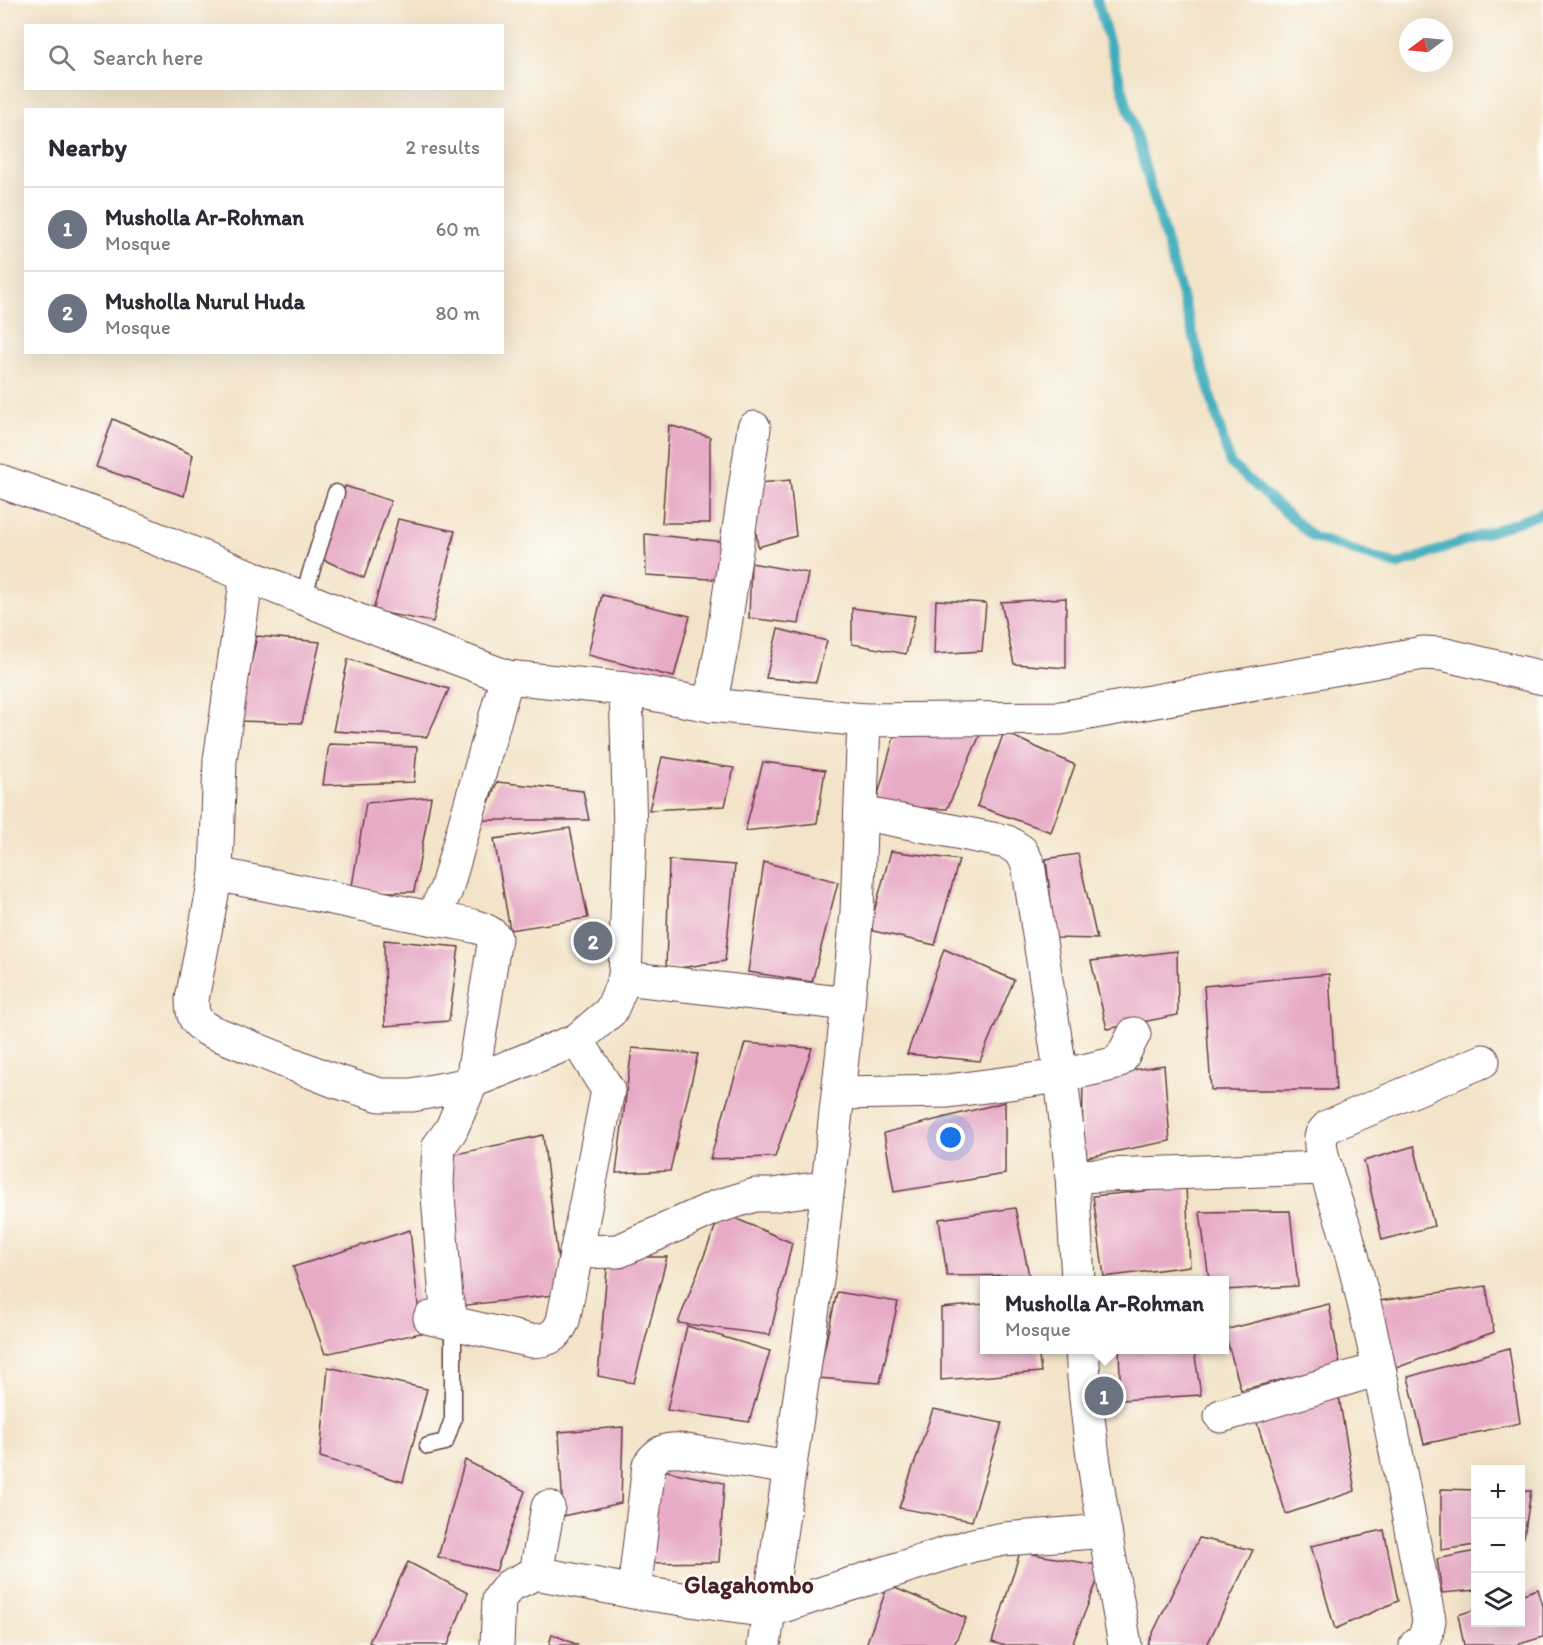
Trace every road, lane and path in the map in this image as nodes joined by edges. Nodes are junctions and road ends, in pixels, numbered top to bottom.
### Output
1 (754, 428) dead end
2 (0, 481) edge
3 (336, 493) dead end
4 (247, 575) junction
5 (303, 597) junction
6 (507, 677) junction
7 (1543, 678) edge
8 (626, 689) junction
9 (710, 705) junction
10 (864, 720) junction
11 (861, 813) junction
12 (216, 874) junction
13 (434, 919) junction
14 (625, 978) junction
15 (848, 1004) junction
16 (1134, 1034) dead end
17 (577, 1040) junction
18 (1483, 1060) dead end
19 (1061, 1076) junction
20 (472, 1081) junction
21 (839, 1093) junction
22 (1326, 1167) junction
23 (1072, 1176) junction
24 (828, 1187) junction
25 (576, 1252) junction
26 (1078, 1276) edge
27 (441, 1321) junction
28 (1082, 1354) edge
29 (1379, 1369) junction
30 (1221, 1416) dead end
31 (428, 1446) dead end
32 (789, 1468) junction
33 (548, 1507) dead end
34 (1105, 1531) junction
35 (536, 1573) junction
36 (634, 1592) junction
37 (767, 1611) junction
38 (496, 1645) edge
39 (764, 1645) edge
40 (1125, 1645) edge
41 (1416, 1645) edge

1 - 9 street
2 - 4 street
3 - 5 lane
4 - 5 street
4 - 12 street
5 - 6 street
6 - 8 street
6 - 13 street
7 - 10 street
8 - 9 street
8 - 14 street
9 - 10 street
10 - 11 street
11 - 15 street
11 - 19 street
12 - 13 street
12 - 20 street
13 - 20 street
14 - 15 street
14 - 17 street
15 - 21 street
16 - 19 street
17 - 20 street
17 - 25 street
18 - 22 street
19 - 21 street
19 - 23 street
20 - 27 street
21 - 24 street
22 - 23 street
22 - 29 street
23 - 26 street
24 - 25 street
24 - 32 street
25 - 27 street
27 - 31 lane
28 - 34 street
29 - 30 street
29 - 41 street
32 - 36 street
32 - 37 street
33 - 35 street
34 - 37 street
34 - 40 street
35 - 36 street
35 - 38 street
36 - 37 street
37 - 39 street

